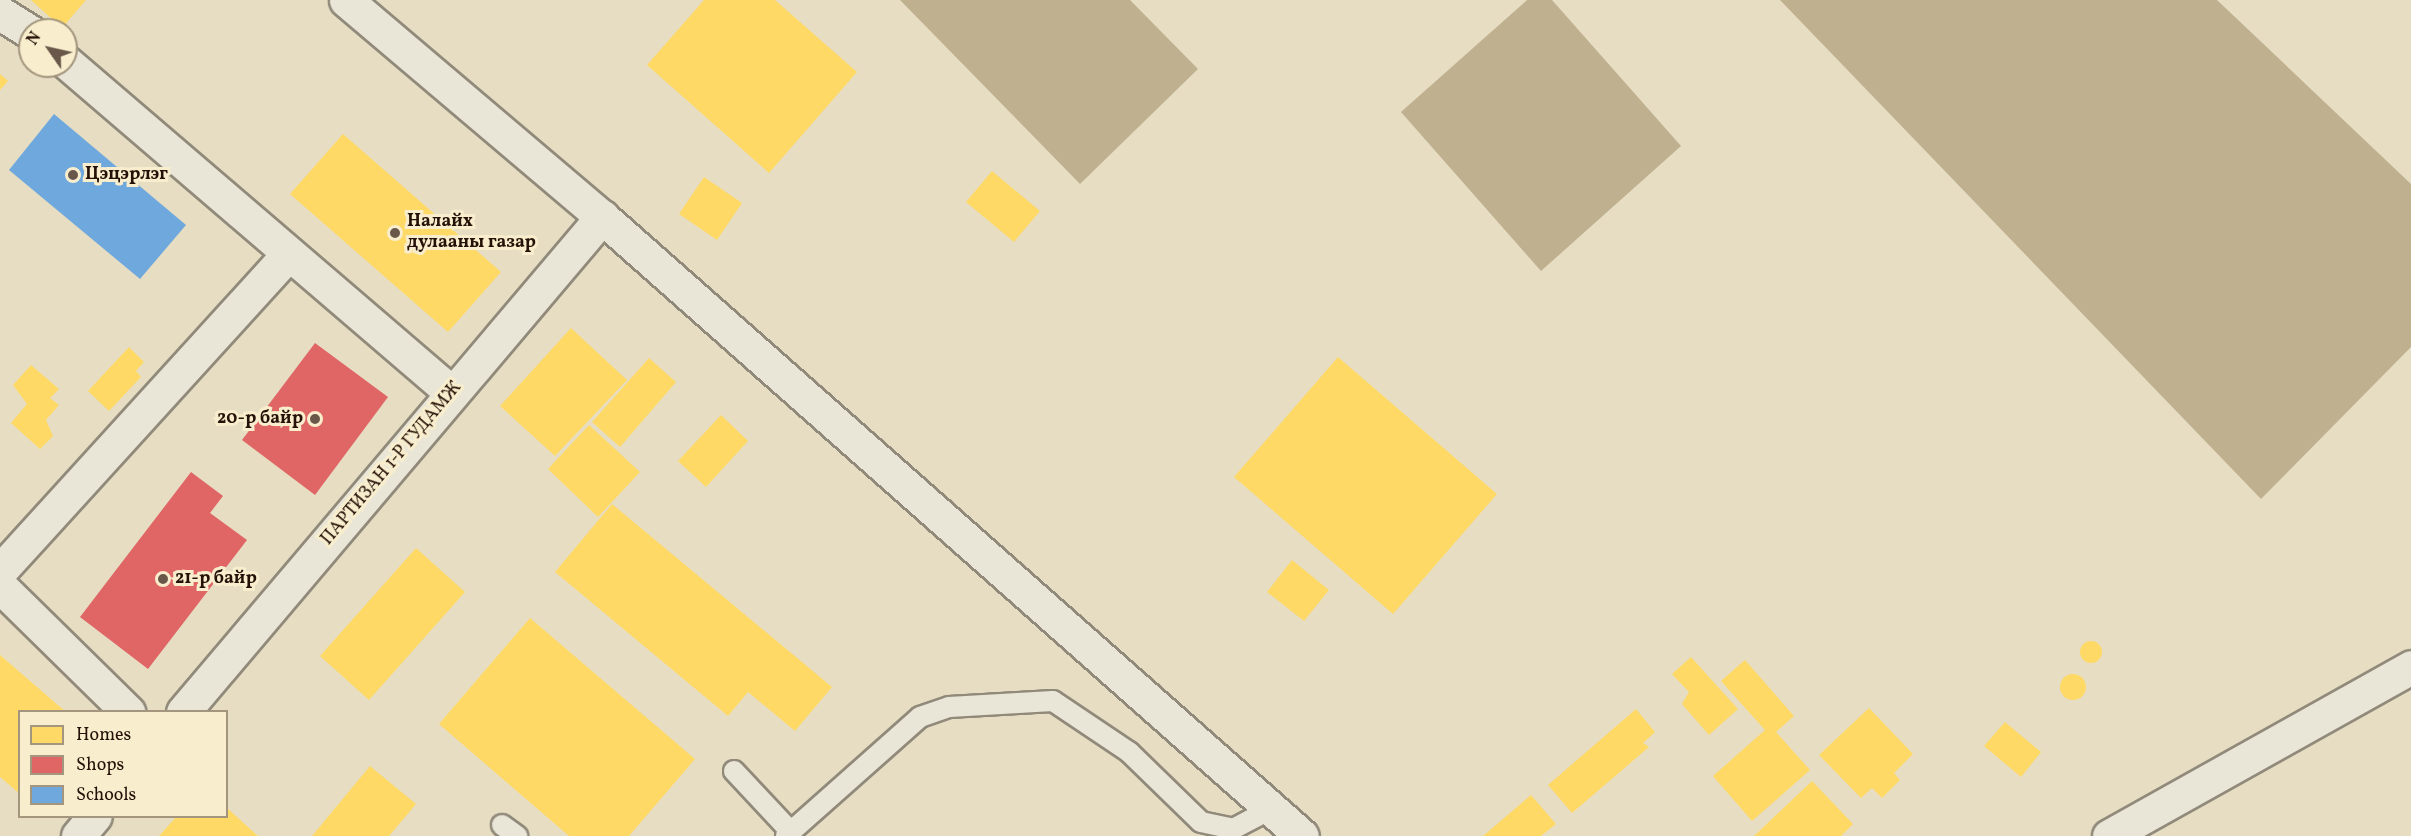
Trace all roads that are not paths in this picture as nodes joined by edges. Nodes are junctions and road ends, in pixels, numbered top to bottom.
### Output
1 (346, 0) edge
2 (0, 13) edge
3 (18, 24) edge
4 (78, 72) edge
5 (602, 217) junction
6 (288, 254) junction
7 (452, 393) junction
8 (0, 571) edge
9 (0, 586) edge
10 (2411, 667) edge
11 (127, 710) edge
12 (184, 710) edge
13 (734, 771) dead end
14 (1271, 809) junction
15 (93, 818) edge
16 (789, 834) edge
17 (78, 836) edge
18 (1302, 836) edge
19 (2109, 836) edge

1 - 5 street
2 - 3 street
4 - 6 street
5 - 7 street, ПАРТИЗАН 1-Р ГУДАМЖ
5 - 14 street
6 - 7 street
6 - 8 street
7 - 12 street, ПАРТИЗАН 1-Р ГУДАМЖ
9 - 11 street
10 - 19 street
13 - 16 lane
14 - 16 lane
14 - 18 street
15 - 17 street

